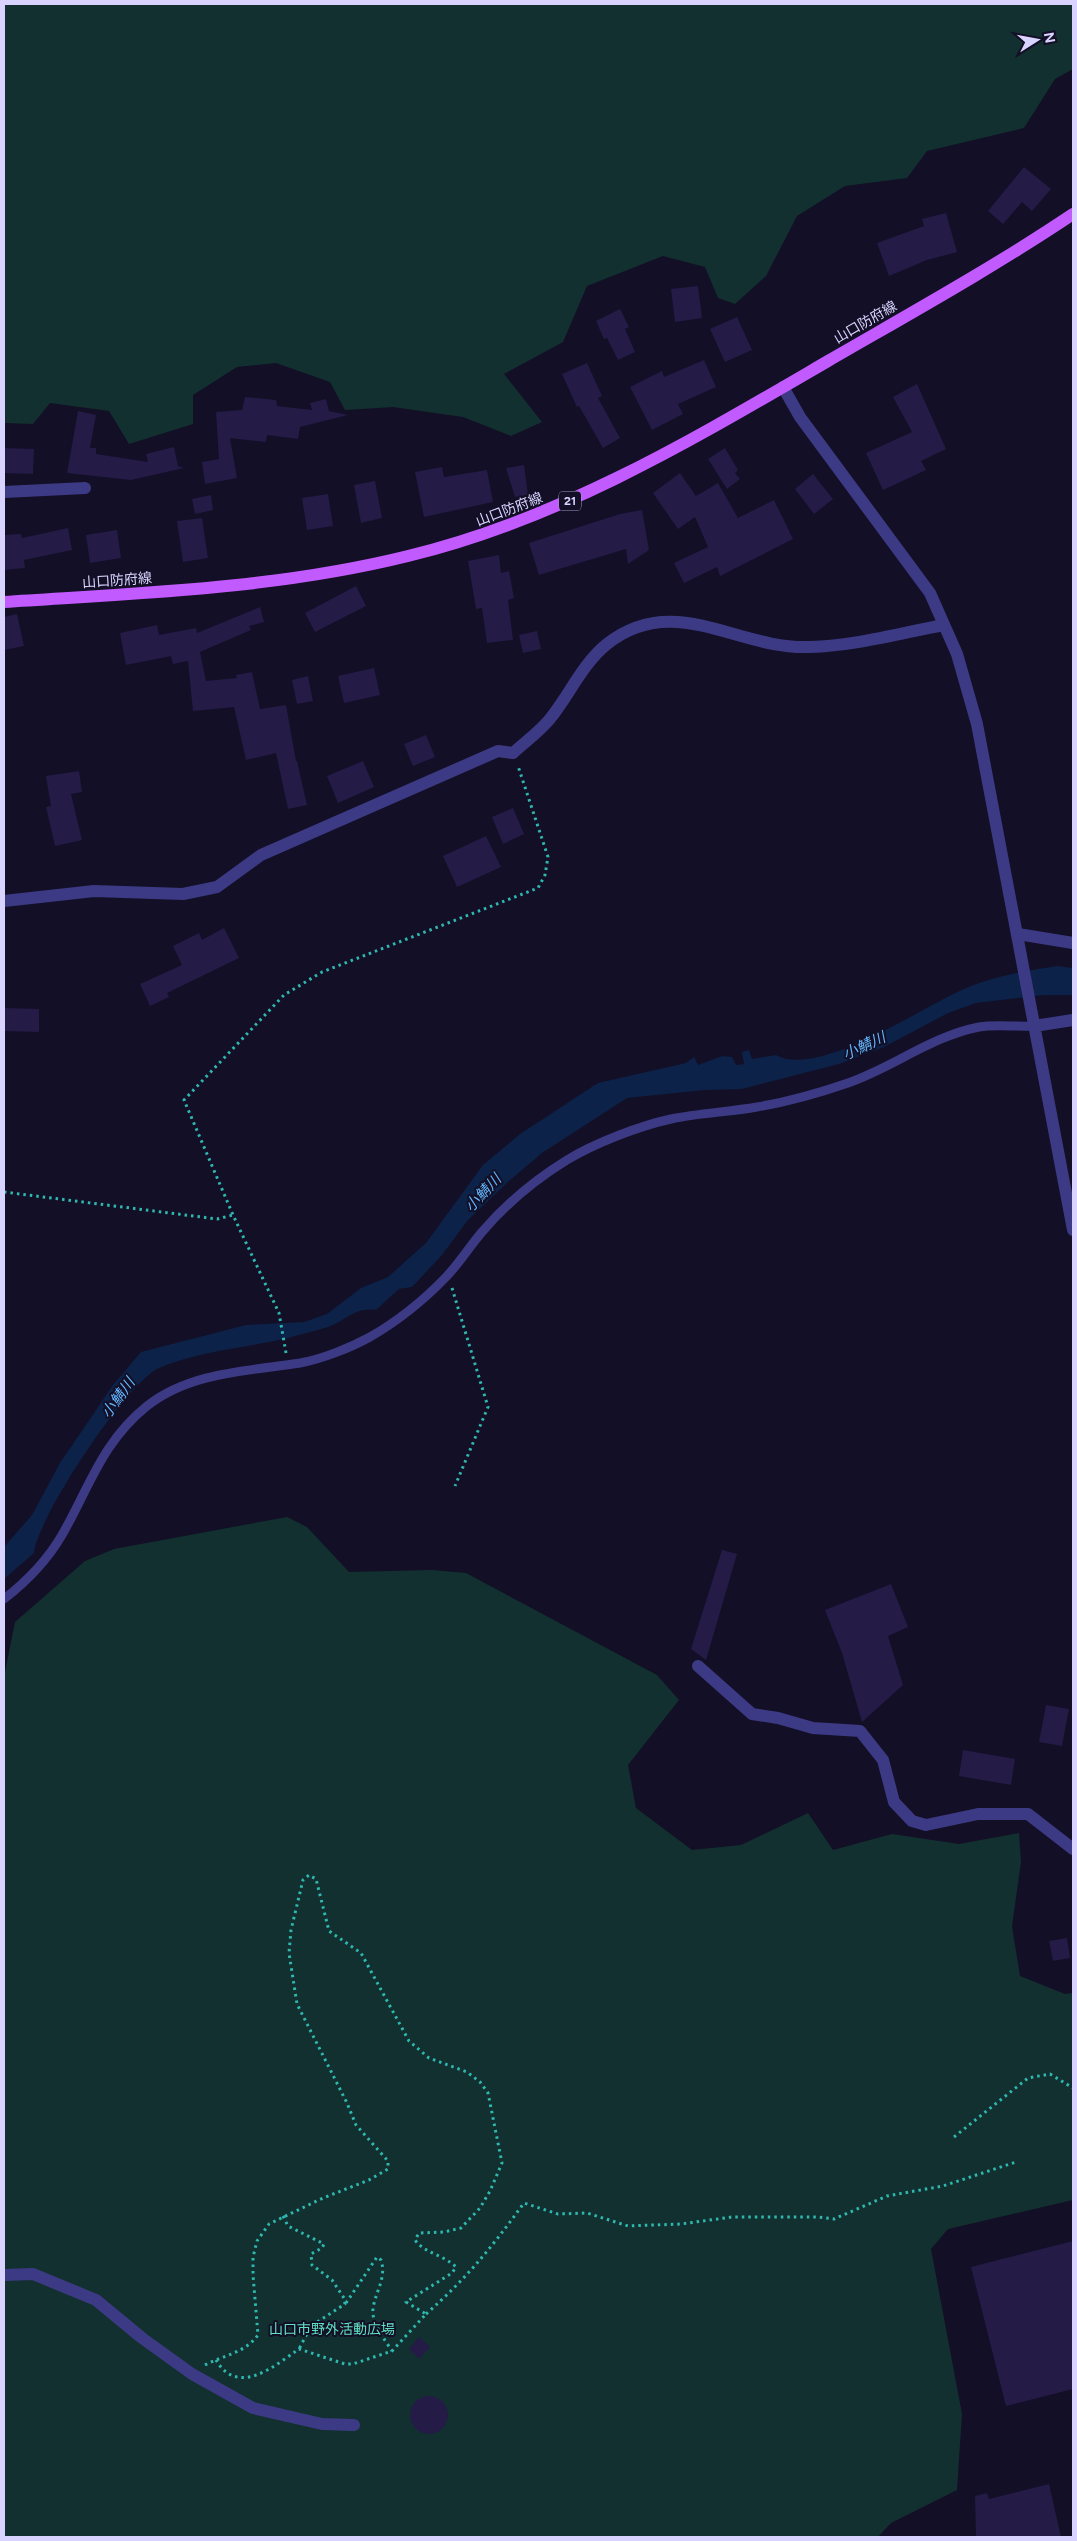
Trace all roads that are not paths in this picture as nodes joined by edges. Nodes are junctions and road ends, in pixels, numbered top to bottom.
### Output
1 (1073, 214) edge
2 (783, 387) junction
3 (85, 488) dead end
4 (4, 492) edge
5 (4, 602) edge
6 (944, 625) junction
7 (4, 901) edge
8 (1018, 934) junction
9 (1073, 942) edge
10 (1033, 1019) junction
11 (1073, 1020) edge
12 (1073, 1230) edge
13 (4, 1599) edge
14 (698, 1666) dead end
15 (1073, 1849) edge
16 (4, 2275) edge
17 (354, 2425) dead end

1 - 2 main road, 山口防府線 / 21
2 - 5 main road, 山口防府線 / 21
2 - 6 street
3 - 4 street
6 - 7 street
6 - 8 street
8 - 9 street
8 - 10 street
10 - 11 street
10 - 12 street
10 - 13 lane
14 - 15 street
16 - 17 street

